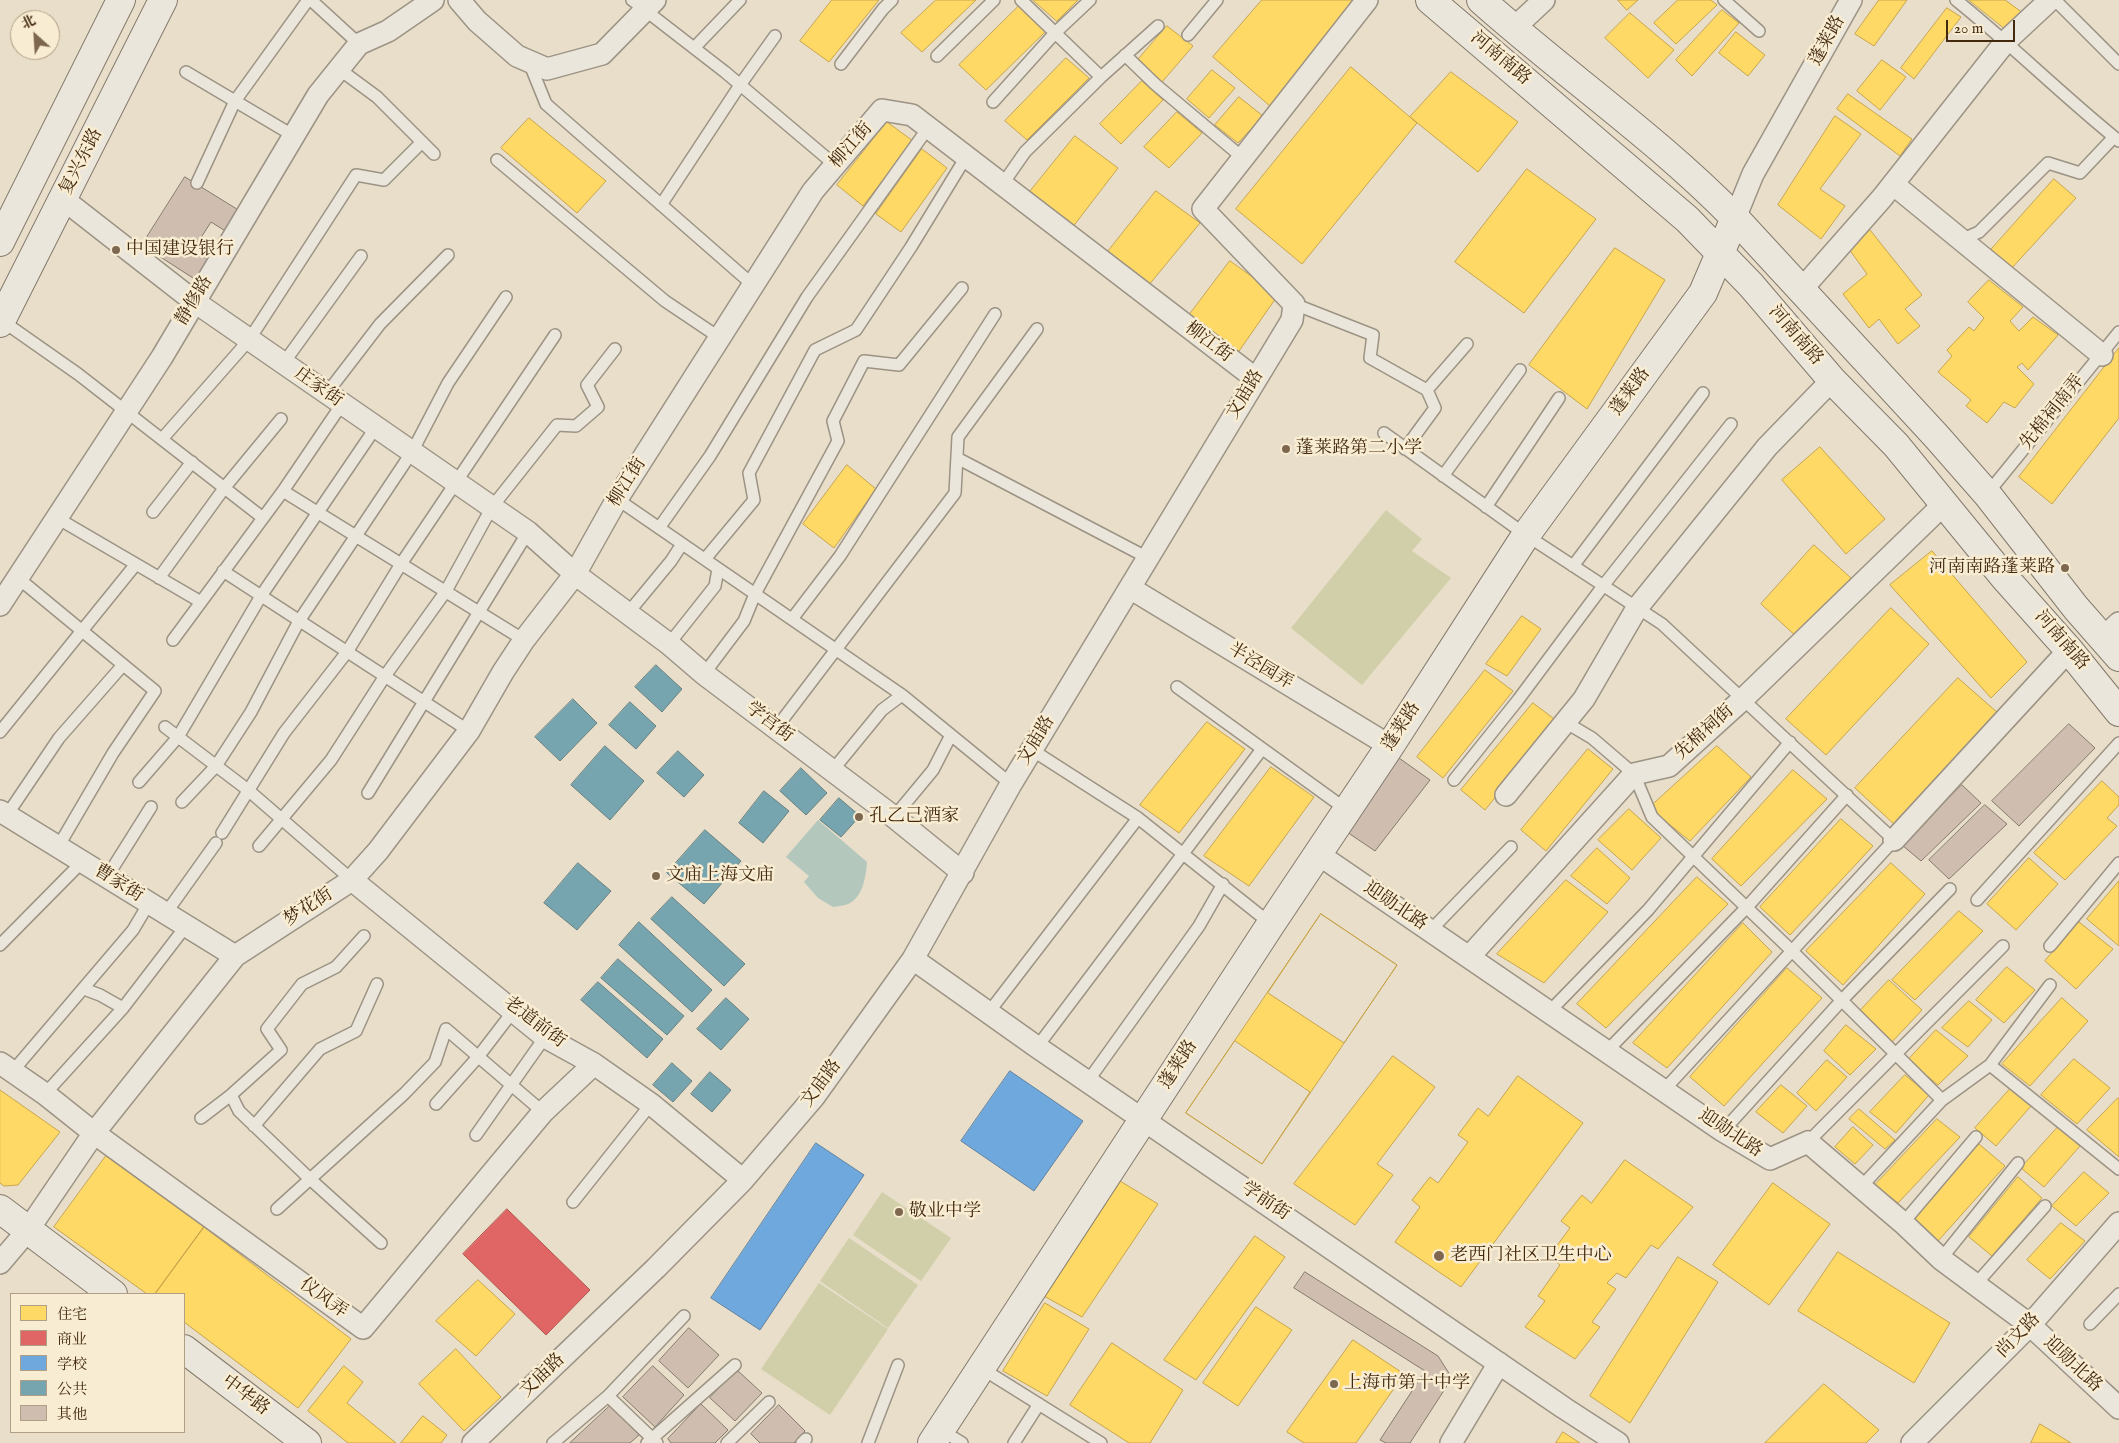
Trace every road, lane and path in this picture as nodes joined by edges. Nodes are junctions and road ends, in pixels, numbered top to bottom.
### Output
1 (121, 0) edge
2 (163, 0) edge
3 (310, 0) edge
4 (433, 0) edge
5 (459, 0) edge
6 (740, 0) edge
7 (892, 0) edge
8 (994, 0) edge
9 (1021, 0) edge
10 (1090, 0) edge
11 (1217, 0) edge
12 (1367, 0) edge
13 (1430, 0) edge
14 (1481, 0) edge
15 (1544, 0) edge
16 (1724, 0) edge
17 (1852, 0) edge
18 (1956, 0) edge
19 (2050, 0) edge
20 (2056, 0) edge
21 (644, 4) edge
22 (1158, 26) dead end
23 (1513, 29) junction
24 (1760, 30) dead end
25 (1055, 33) junction
26 (1188, 35) dead end
27 (775, 36) dead end
28 (2006, 40) junction
29 (359, 44) junction
30 (694, 48) junction
31 (1125, 55) junction
32 (937, 56) dead end
33 (528, 61) junction
34 (841, 64) dead end
35 (2119, 64) edge
36 (339, 70) junction
37 (186, 72) dead end
38 (1101, 77) junction
39 (740, 85) junction
40 (235, 101) junction
41 (993, 102) dead end
42 (928, 128) junction
43 (294, 136) junction
44 (2117, 139) edge
45 (422, 142) junction
46 (434, 154) dead end
47 (966, 157) junction
48 (1243, 158) junction
49 (497, 160) dead end
50 (834, 165) junction
51 (197, 183) dead end
52 (1892, 184) junction
53 (1002, 185) junction
54 (64, 199) junction
55 (662, 205) junction
56 (1735, 218) junction
57 (1961, 240) junction
58 (0, 242) edge
59 (1720, 253) junction
60 (448, 255) dead end
61 (361, 256) dead end
62 (753, 285) junction
63 (962, 288) dead end
64 (1801, 290) junction
65 (506, 298) dead end
66 (195, 302) junction
67 (1294, 304) junction
68 (995, 314) dead end
69 (1, 321) edge
70 (1037, 329) dead end
71 (2119, 332) edge
72 (555, 335) dead end
73 (720, 338) junction
74 (249, 340) junction
75 (1467, 344) dead end
76 (615, 349) dead end
77 (2102, 354) junction
78 (284, 364) junction
79 (1520, 370) dead end
80 (1256, 379) junction
81 (1832, 380) junction
82 (1427, 390) junction
83 (1703, 393) dead end
84 (1559, 398) dead end
85 (334, 399) junction
86 (126, 412) junction
87 (281, 419) dead end
88 (1731, 424) dead end
89 (376, 427) junction
90 (1384, 433) dead end
91 (162, 439) junction
92 (1405, 448) junction
93 (412, 452) junction
94 (957, 458) junction
95 (192, 462) junction
96 (1443, 476) junction
97 (455, 482) junction
98 (225, 487) junction
99 (283, 491) junction
100 (1987, 494) junction
101 (617, 499) junction
102 (1944, 504) junction
103 (1486, 506) junction
104 (492, 507) junction
105 (153, 512) dead end
106 (316, 512) junction
107 (57, 518) junction
108 (263, 518) junction
109 (659, 528) junction
110 (528, 532) junction
111 (356, 536) junction
112 (1526, 536) junction
113 (682, 544) junction
114 (1148, 558) junction
115 (705, 559) junction
116 (136, 564) junction
117 (401, 564) junction
118 (1572, 566) junction
119 (718, 569) junction
120 (223, 571) junction
121 (575, 574) junction
122 (18, 578) junction
123 (159, 578) junction
124 (1602, 586) junction
125 (1130, 588) junction
126 (446, 591) junction
127 (755, 594) junction
128 (261, 596) junction
129 (201, 602) junction
130 (0, 605) edge
131 (1637, 608) junction
132 (479, 612) junction
133 (628, 613) junction
134 (792, 619) junction
135 (299, 621) junction
136 (82, 631) junction
137 (172, 640) dead end
138 (524, 640) junction
139 (2114, 640) edge
140 (669, 644) junction
141 (836, 650) junction
142 (2069, 650) junction
143 (347, 652) junction
144 (123, 665) junction
145 (704, 674) junction
146 (385, 676) junction
147 (1176, 687) dead end
148 (902, 695) junction
149 (1743, 699) junction
150 (422, 701) junction
151 (2119, 712) edge
152 (1565, 722) junction
153 (165, 727) dead end
154 (777, 727) junction
155 (469, 731) junction
156 (0, 732) edge
157 (950, 734) junction
158 (178, 738) junction
159 (1790, 742) junction
160 (2119, 743) edge
161 (1390, 746) junction
162 (1262, 749) junction
163 (1032, 750) junction
164 (216, 766) junction
165 (832, 771) junction
166 (1634, 774) junction
167 (1454, 780) dead end
168 (139, 782) dead end
169 (1011, 784) junction
170 (248, 790) junction
171 (368, 793) dead end
172 (1506, 796) dead end
173 (1847, 796) junction
174 (182, 802) dead end
175 (151, 807) dead end
176 (1347, 810) junction
177 (3, 813) edge
178 (894, 817) junction
179 (1138, 818) junction
180 (281, 819) junction
181 (222, 833) dead end
182 (1894, 840) junction
183 (216, 844) dead end
184 (260, 846) dead end
185 (58, 847) junction
186 (1512, 847) dead end
187 (1182, 854) junction
188 (1318, 854) junction
189 (1694, 857) junction
190 (82, 862) junction
191 (2119, 862) edge
192 (963, 873) junction
193 (107, 877) junction
194 (352, 880) junction
195 (1222, 884) junction
196 (1950, 888) dead end
197 (1977, 900) dead end
198 (1746, 907) junction
199 (157, 908) junction
200 (1271, 924) junction
201 (186, 926) junction
202 (1430, 931) junction
203 (364, 936) dead end
204 (0, 945) edge
205 (2004, 946) dead end
206 (2050, 946) dead end
207 (1792, 951) junction
208 (235, 956) junction
209 (1469, 957) junction
210 (914, 959) junction
211 (377, 984) dead end
212 (2050, 985) dead end
213 (84, 988) junction
214 (1842, 1000) junction
215 (123, 1008) junction
216 (514, 1010) junction
217 (989, 1012) junction
218 (1549, 1012) junction
219 (545, 1036) junction
220 (1037, 1047) junction
221 (1607, 1051) junction
222 (1895, 1053) junction
223 (478, 1057) junction
224 (594, 1064) junction
225 (1990, 1065) junction
226 (6, 1068) edge
227 (1088, 1081) junction
228 (511, 1086) junction
229 (1664, 1090) junction
230 (45, 1094) junction
231 (231, 1095) junction
232 (1942, 1100) junction
233 (436, 1104) dead end
234 (651, 1104) junction
235 (543, 1112) junction
236 (202, 1118) dead end
237 (1144, 1119) junction
238 (254, 1126) junction
239 (1724, 1131) junction
240 (94, 1132) junction
241 (476, 1135) dead end
242 (1976, 1137) dead end
243 (1808, 1142) junction
244 (2018, 1163) dead end
245 (2119, 1169) edge
246 (310, 1179) junction
247 (743, 1180) junction
248 (1860, 1188) junction
249 (573, 1202) dead end
250 (2045, 1206) dead end
251 (0, 1209) edge
252 (277, 1209) dead end
253 (1903, 1223) junction
254 (2119, 1223) edge
255 (28, 1230) junction
256 (381, 1243) dead end
257 (1941, 1259) junction
258 (0, 1263) edge
259 (1976, 1284) junction
260 (112, 1293) edge
261 (2119, 1294) edge
262 (684, 1316) dead end
263 (2090, 1324) dead end
264 (2030, 1325) junction
265 (185, 1350) edge
266 (1499, 1363) junction
267 (734, 1365) dead end
268 (898, 1365) dead end
269 (981, 1368) junction
270 (608, 1396) junction
271 (769, 1402) dead end
272 (1040, 1404) junction
273 (2119, 1408) edge
274 (945, 1438) edge
275 (652, 1441) edge
276 (1093, 1441) edge
277 (307, 1443) edge
278 (473, 1443) edge
279 (554, 1443) edge
280 (727, 1443) edge
281 (868, 1443) edge
282 (1014, 1443) edge
283 (1450, 1443) edge
284 (1618, 1443) edge
285 (1912, 1443) edge

1 - 58 main road, 复兴东路
2 - 54 main road, 复兴东路
3 - 29 lane
3 - 40 lane
4 - 29 street, 静修路
5 - 33 street
6 - 30 lane
7 - 34 lane
8 - 32 lane
9 - 25 lane
10 - 25 lane
11 - 26 lane
12 - 48 street
13 - 59 main road, 河南南路
14 - 23 main road, 河南南路
15 - 23 street
16 - 24 lane
17 - 56 street, 蓬莱路
18 - 28 lane
19 - 28 street
20 - 35 lane
21 - 30 lane
21 - 33 street
22 - 31 lane
23 - 56 main road, 河南南路
25 - 38 lane
25 - 41 lane
27 - 39 lane
28 - 44 lane
28 - 52 street
29 - 36 street, 静修路
30 - 39 lane
31 - 38 lane
31 - 48 lane
33 - 55 lane
36 - 43 street, 静修路
36 - 45 lane
37 - 40 lane
38 - 53 lane
39 - 50 lane
39 - 55 lane
40 - 43 lane
40 - 51 lane
42 - 47 street, 柳江街
42 - 50 street, 柳江街
42 - 109 lane
43 - 66 street, 静修路
44 - 57 lane
45 - 46 lane
45 - 74 lane
47 - 53 street, 柳江街
47 - 115 lane
48 - 67 street
49 - 73 lane
50 - 62 street, 柳江街
52 - 57 street
52 - 64 street
53 - 80 street, 柳江街
54 - 66 street, 庄家街
54 - 69 main road, 复兴东路
55 - 62 lane
56 - 59 main road, 蓬莱路
56 - 64 main road, 河南南路
57 - 77 street
59 - 81 main road, 河南南路
59 - 112 main road, 蓬莱路
60 - 85 lane
61 - 78 lane
62 - 73 street, 柳江街
63 - 127 lane
64 - 100 main road, 河南南路
65 - 93 lane
66 - 74 street, 庄家街
66 - 86 street, 静修路
67 - 80 street, 文庙路
67 - 82 lane
68 - 134 lane
69 - 86 lane
70 - 94 lane
71 - 77 lane, 先棉祠南弄
72 - 97 lane
73 - 101 street, 柳江街
74 - 78 street, 庄家街
74 - 91 lane
75 - 82 lane
76 - 104 lane
77 - 100 lane, 先棉祠南弄
78 - 85 street, 庄家街
79 - 96 lane
80 - 114 street, 文庙路
81 - 102 main road, 河南南路
81 - 131 street
82 - 92 lane
83 - 118 lane
84 - 103 lane
85 - 89 street, 庄家街
85 - 99 lane
86 - 91 lane
86 - 107 street, 静修路
87 - 98 lane
88 - 124 lane
89 - 93 street, 庄家街
89 - 106 lane
90 - 92 lane
91 - 95 lane
92 - 96 lane
93 - 97 street, 庄家街
93 - 111 lane
94 - 114 lane
94 - 141 lane
95 - 98 lane
95 - 105 lane
96 - 103 lane
97 - 104 street, 庄家街
97 - 117 lane
98 - 108 lane
98 - 123 lane
99 - 106 lane
99 - 108 lane
100 - 139 main road, 河南南路
101 - 109 lane
101 - 121 street, 柳江街
102 - 142 main road, 河南南路
102 - 149 street, 先棉祠街
103 - 112 lane
104 - 110 street, 庄家街
104 - 126 lane
106 - 111 lane
106 - 128 lane
107 - 116 lane
107 - 122 street, 静修路
108 - 120 lane
109 - 113 lane
110 - 121 street, 庄家街
110 - 132 lane
111 - 117 lane
111 - 135 lane
112 - 118 lane
112 - 161 main road, 蓬莱路
113 - 115 lane
113 - 133 lane
114 - 125 street, 文庙路
115 - 119 lane
116 - 123 lane
116 - 136 lane
117 - 126 lane
117 - 143 lane
118 - 124 lane
119 - 127 lane
119 - 140 lane
120 - 128 lane
120 - 129 lane
121 - 133 street, 学宫街
121 - 138 street, 梦花街
122 - 130 street, 静修路
122 - 136 lane
123 - 129 lane
124 - 131 lane
124 - 167 lane
125 - 161 street, 半泾园弄
125 - 163 street, 文庙路
126 - 132 lane
126 - 146 lane
127 - 134 lane
127 - 145 lane
128 - 135 lane
128 - 158 lane
129 - 137 lane
131 - 149 lane
131 - 152 street
132 - 138 lane
132 - 150 lane
133 - 140 street, 学宫街
134 - 141 lane
135 - 143 lane
135 - 164 lane
136 - 144 lane
136 - 156 lane
138 - 155 street, 梦花街
140 - 145 street, 学宫街
141 - 148 lane
141 - 154 lane
142 - 151 main road, 河南南路
142 - 182 street
143 - 146 lane
143 - 170 lane
144 - 177 lane
144 - 185 lane
145 - 154 street, 学宫街
146 - 150 lane
146 - 180 lane
147 - 162 lane
148 - 157 lane
148 - 165 lane
149 - 159 lane
149 - 166 street, 先棉祠街
150 - 155 lane
150 - 171 lane
152 - 166 lane
152 - 172 street
153 - 158 lane
154 - 165 street, 学宫街
155 - 194 street, 梦花街
157 - 169 lane
157 - 178 lane
158 - 164 lane
158 - 168 lane
159 - 173 lane
159 - 189 lane
160 - 197 lane
161 - 176 main road, 蓬莱路
162 - 176 lane
162 - 187 lane
163 - 169 street, 文庙路
163 - 179 lane
164 - 170 lane
164 - 174 lane
165 - 178 street, 学宫街
166 - 189 lane
166 - 209 street
169 - 192 street, 文庙路
170 - 180 lane
170 - 181 lane
173 - 182 lane
173 - 198 lane
175 - 193 lane
176 - 188 main road, 蓬莱路
177 - 185 street, 曹家街
178 - 192 street, 学宫街
179 - 187 lane
179 - 217 lane
180 - 184 lane
180 - 194 lane
182 - 207 lane
183 - 199 lane
185 - 190 street, 曹家街
186 - 202 lane
187 - 195 lane
187 - 220 lane
188 - 200 main road, 蓬莱路
188 - 202 street, 迎勋北路
189 - 198 lane
189 - 218 lane
190 - 193 street, 曹家街
190 - 204 lane
191 - 206 lane
192 - 210 street, 文庙路
193 - 199 street, 曹家街
194 - 208 street, 梦花街
194 - 216 street, 老道前街
195 - 200 lane
195 - 227 lane
196 - 214 lane
198 - 207 lane
198 - 221 lane
199 - 201 street, 曹家街
199 - 213 lane
200 - 237 main road, 蓬莱路
201 - 208 street, 曹家街
201 - 215 lane
202 - 209 street, 迎勋北路
203 - 231 lane
205 - 222 lane
207 - 214 lane
207 - 229 lane
208 - 240 street, 梦花街
209 - 218 street, 迎勋北路
210 - 217 street, 学前街
210 - 247 street, 文庙路
211 - 238 lane
212 - 225 lane
213 - 215 lane
213 - 226 lane
214 - 222 lane
214 - 239 lane
215 - 230 lane
216 - 219 street, 老道前街
216 - 223 lane
217 - 220 street, 学前街
218 - 221 street, 迎勋北路
219 - 224 street, 老道前街
219 - 228 lane
220 - 227 street, 学前街
221 - 229 street, 迎勋北路
222 - 232 lane
222 - 243 lane
223 - 228 lane
223 - 233 lane
223 - 246 lane
224 - 234 street, 老道前街
224 - 235 street, 仪风弄
225 - 232 lane
225 - 245 lane
226 - 230 street, 仪风弄
227 - 237 street, 学前街
228 - 235 lane
228 - 241 lane
229 - 239 street, 迎勋北路
230 - 240 street, 仪风弄
231 - 236 lane
231 - 238 lane
232 - 248 lane
234 - 247 street, 老道前街
234 - 249 lane
235 - 240 street, 仪风弄
237 - 266 street, 学前街
237 - 269 main road, 蓬莱路
238 - 246 lane
239 - 243 street, 迎勋北路
240 - 255 street, 梦花街
242 - 253 lane
243 - 248 street, 迎勋北路
244 - 257 lane
246 - 252 lane
246 - 256 lane
247 - 278 street, 文庙路
248 - 253 street, 迎勋北路
250 - 259 lane
251 - 255 main road
253 - 257 street, 迎勋北路
254 - 264 street, 尚文路
255 - 258 street, 梦花街
255 - 260 main road
257 - 259 street, 迎勋北路
259 - 264 street, 迎勋北路
261 - 263 lane
262 - 270 lane
264 - 273 street, 迎勋北路
264 - 285 street, 尚文路
265 - 277 main road, 中华路
266 - 283 street
266 - 284 street, 学前街
267 - 275 lane
268 - 281 lane
269 - 272 lane
269 - 274 main road, 蓬莱路
270 - 275 lane
270 - 279 lane
271 - 280 lane
272 - 276 lane
272 - 282 lane

